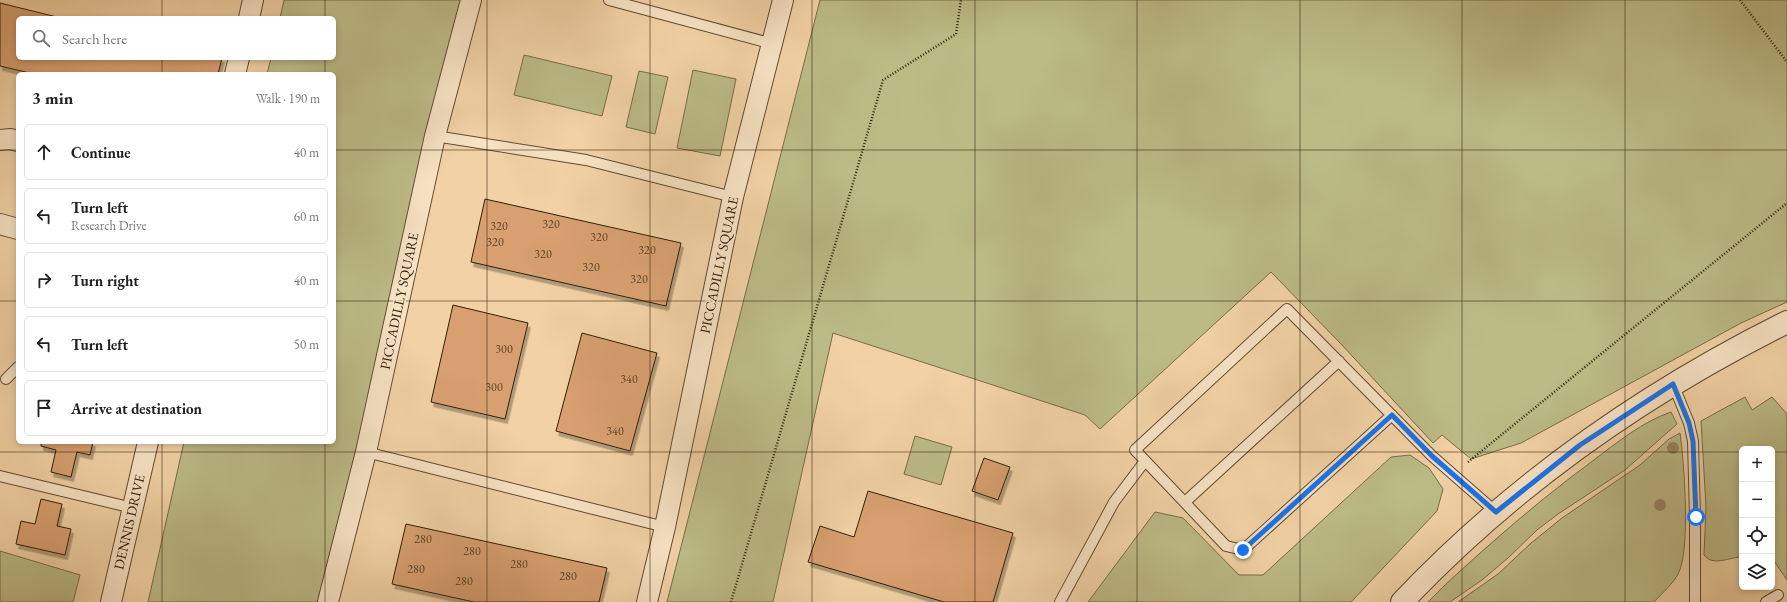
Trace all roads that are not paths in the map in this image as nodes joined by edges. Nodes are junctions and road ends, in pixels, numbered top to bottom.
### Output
1 (253, 0) edge
2 (472, 0) edge
3 (609, 0) edge
4 (783, 0) edge
5 (249, 16) edge
6 (773, 44) junction
7 (238, 60) edge
8 (236, 72) edge
9 (435, 136) junction
10 (0, 140) edge
11 (16, 140) edge
12 (733, 197) junction
13 (0, 224) edge
14 (16, 228) edge
15 (1787, 322) edge
16 (1338, 361) junction
17 (16, 369) edge
18 (6, 379) dead end
19 (1673, 384) junction
20 (1392, 415) junction
21 (148, 444) edge
22 (366, 452) junction
23 (1145, 461) junction
24 (0, 476) edge
25 (1184, 502) junction
26 (133, 508) junction
27 (1496, 512) junction
28 (665, 527) junction
29 (1778, 595) dead end
30 (110, 602) edge
31 (328, 602) edge
32 (647, 602) edge
33 (1060, 602) edge
34 (1402, 602) edge
35 (1695, 602) edge
36 (1766, 602) edge

1 - 5 street
2 - 9 street, PICCADILLY SQUARE
3 - 6 lane
4 - 6 street, PICCADILLY SQUARE
6 - 12 street, PICCADILLY SQUARE
7 - 8 street
9 - 12 lane
9 - 22 street, PICCADILLY SQUARE
10 - 11 street
12 - 28 street, PICCADILLY SQUARE
13 - 14 street
15 - 19 street
16 - 20 lane
16 - 23 lane
16 - 25 lane
17 - 18 lane
19 - 27 street
19 - 35 lane
20 - 25 lane
20 - 27 lane
21 - 26 street, DENNIS DRIVE
22 - 28 lane
22 - 31 street, PICCADILLY SQUARE
23 - 25 lane
23 - 33 lane
24 - 26 lane
26 - 30 street, DENNIS DRIVE
27 - 34 street
28 - 32 street, PICCADILLY SQUARE
29 - 36 lane

